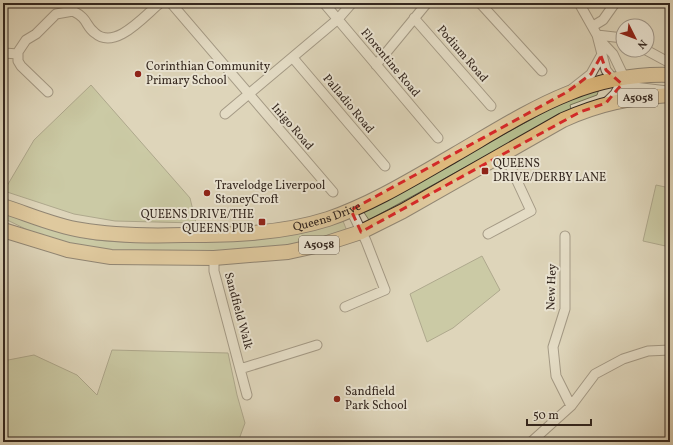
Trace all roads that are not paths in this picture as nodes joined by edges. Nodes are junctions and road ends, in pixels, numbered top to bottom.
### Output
1 (160, 3) edge
2 (171, 3) edge
3 (324, 3) edge
4 (352, 3) edge
5 (427, 3) edge
6 (480, 3) edge
7 (579, 3) edge
8 (615, 3) edge
9 (72, 7) edge
10 (414, 18) junction
11 (338, 19) junction
12 (596, 33) junction
13 (615, 37) edge
14 (4, 52) dead end
15 (18, 54) junction
16 (655, 55) edge
17 (601, 56) junction
18 (293, 58) junction
19 (670, 63) edge
20 (376, 64) junction
21 (542, 72) dead end
22 (670, 75) edge
23 (620, 80) junction
24 (48, 92) dead end
25 (567, 92) junction
26 (670, 92) edge
27 (249, 95) junction
28 (670, 96) edge
29 (606, 103) junction
30 (492, 106) dead end
31 (226, 114) dead end
32 (438, 138) dead end
33 (504, 153) junction
34 (385, 166) dead end
35 (332, 192) dead end
36 (3, 206) edge
37 (351, 210) junction
38 (3, 230) edge
39 (361, 232) junction
40 (488, 234) dead end
41 (565, 236) dead end
42 (214, 258) junction
43 (345, 307) dead end
44 (317, 345) dead end
45 (670, 350) edge
46 (240, 369) junction
47 (247, 395) dead end
48 (571, 406) junction
49 (530, 442) edge

1 - 9 street
2 - 27 street, Inigo Road
3 - 11 street, Florentine Road
4 - 11 street
5 - 10 street
6 - 21 street
7 - 12 street
8 - 12 street
9 - 15 street
10 - 20 street
10 - 30 street, Podium Road
11 - 18 street
11 - 20 street, Florentine Road
12 - 13 street
12 - 17 street
12 - 23 street
14 - 15 street
15 - 24 street
16 - 19 street
17 - 23 street
17 - 25 street
18 - 27 street
18 - 34 street, Palladio Road
20 - 32 street, Florentine Road
22 - 23 highway, Queens Drive / A5058
23 - 25 highway, Queens Drive / A5058
23 - 26 street, A5058
23 - 29 street, Queens Drive / A5058
25 - 37 highway, Queens Drive / A5058
27 - 31 street
27 - 35 street, Inigo Road
28 - 29 highway, Queens Drive / A5058
29 - 33 highway, Queens Drive / A5058
33 - 39 highway, Queens Drive / A5058
33 - 40 street
36 - 37 highway, Queens Drive / A5058
37 - 39 street
38 - 42 highway, Queens Drive / A5058
39 - 42 highway, Queens Drive / A5058
39 - 43 street
41 - 48 street, New Hey
42 - 46 street, Sandfield Walk
44 - 46 street, Sandfield Walk
45 - 48 street
46 - 47 street, Sandfield Walk
48 - 49 street

